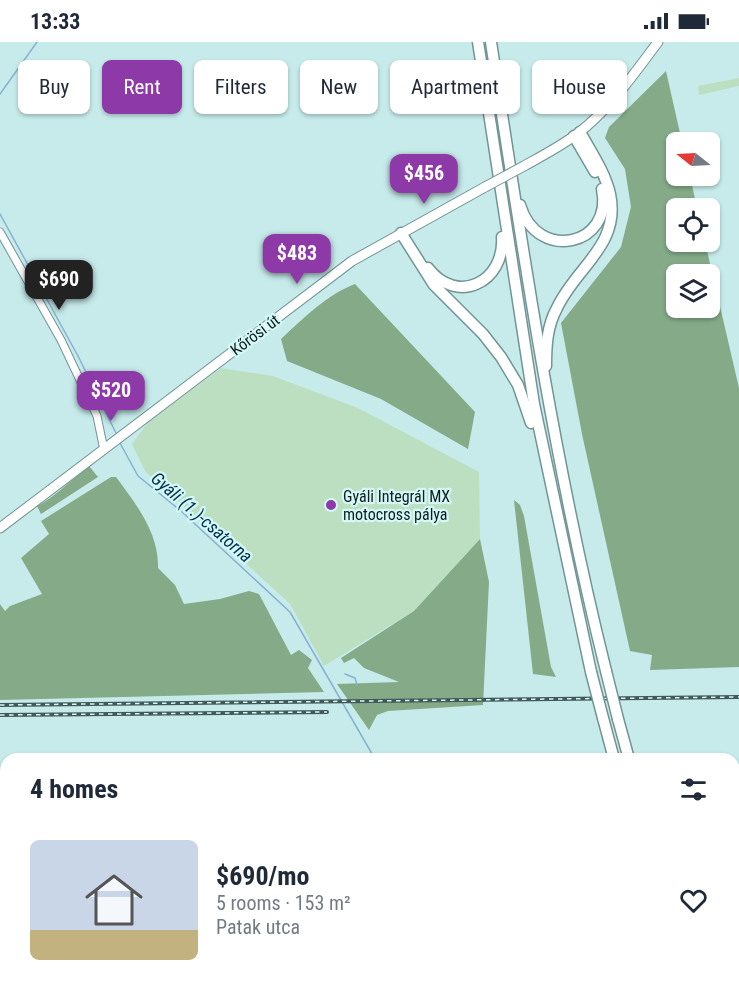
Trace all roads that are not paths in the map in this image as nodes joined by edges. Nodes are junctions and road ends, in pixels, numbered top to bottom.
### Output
1 (478, 42) edge
2 (491, 42) edge
3 (658, 42) edge
4 (577, 134) junction
5 (506, 148) junction
6 (503, 210) junction
7 (404, 231) junction
8 (0, 232) edge
9 (552, 429) junction
10 (104, 450) junction
11 (546, 468) junction
12 (0, 528) edge
13 (612, 753) edge
14 (627, 753) edge

1 - 6 highway
2 - 5 highway
3 - 4 main road
4 - 5 highway
4 - 7 main road, Kőrösi út, bridge
4 - 9 highway
5 - 9 highway
6 - 7 highway
6 - 11 highway
7 - 10 main road, Kőrösi út
7 - 11 highway
8 - 10 street
9 - 14 highway, bridge
10 - 12 main road, Kőrösi út
11 - 13 highway, bridge

